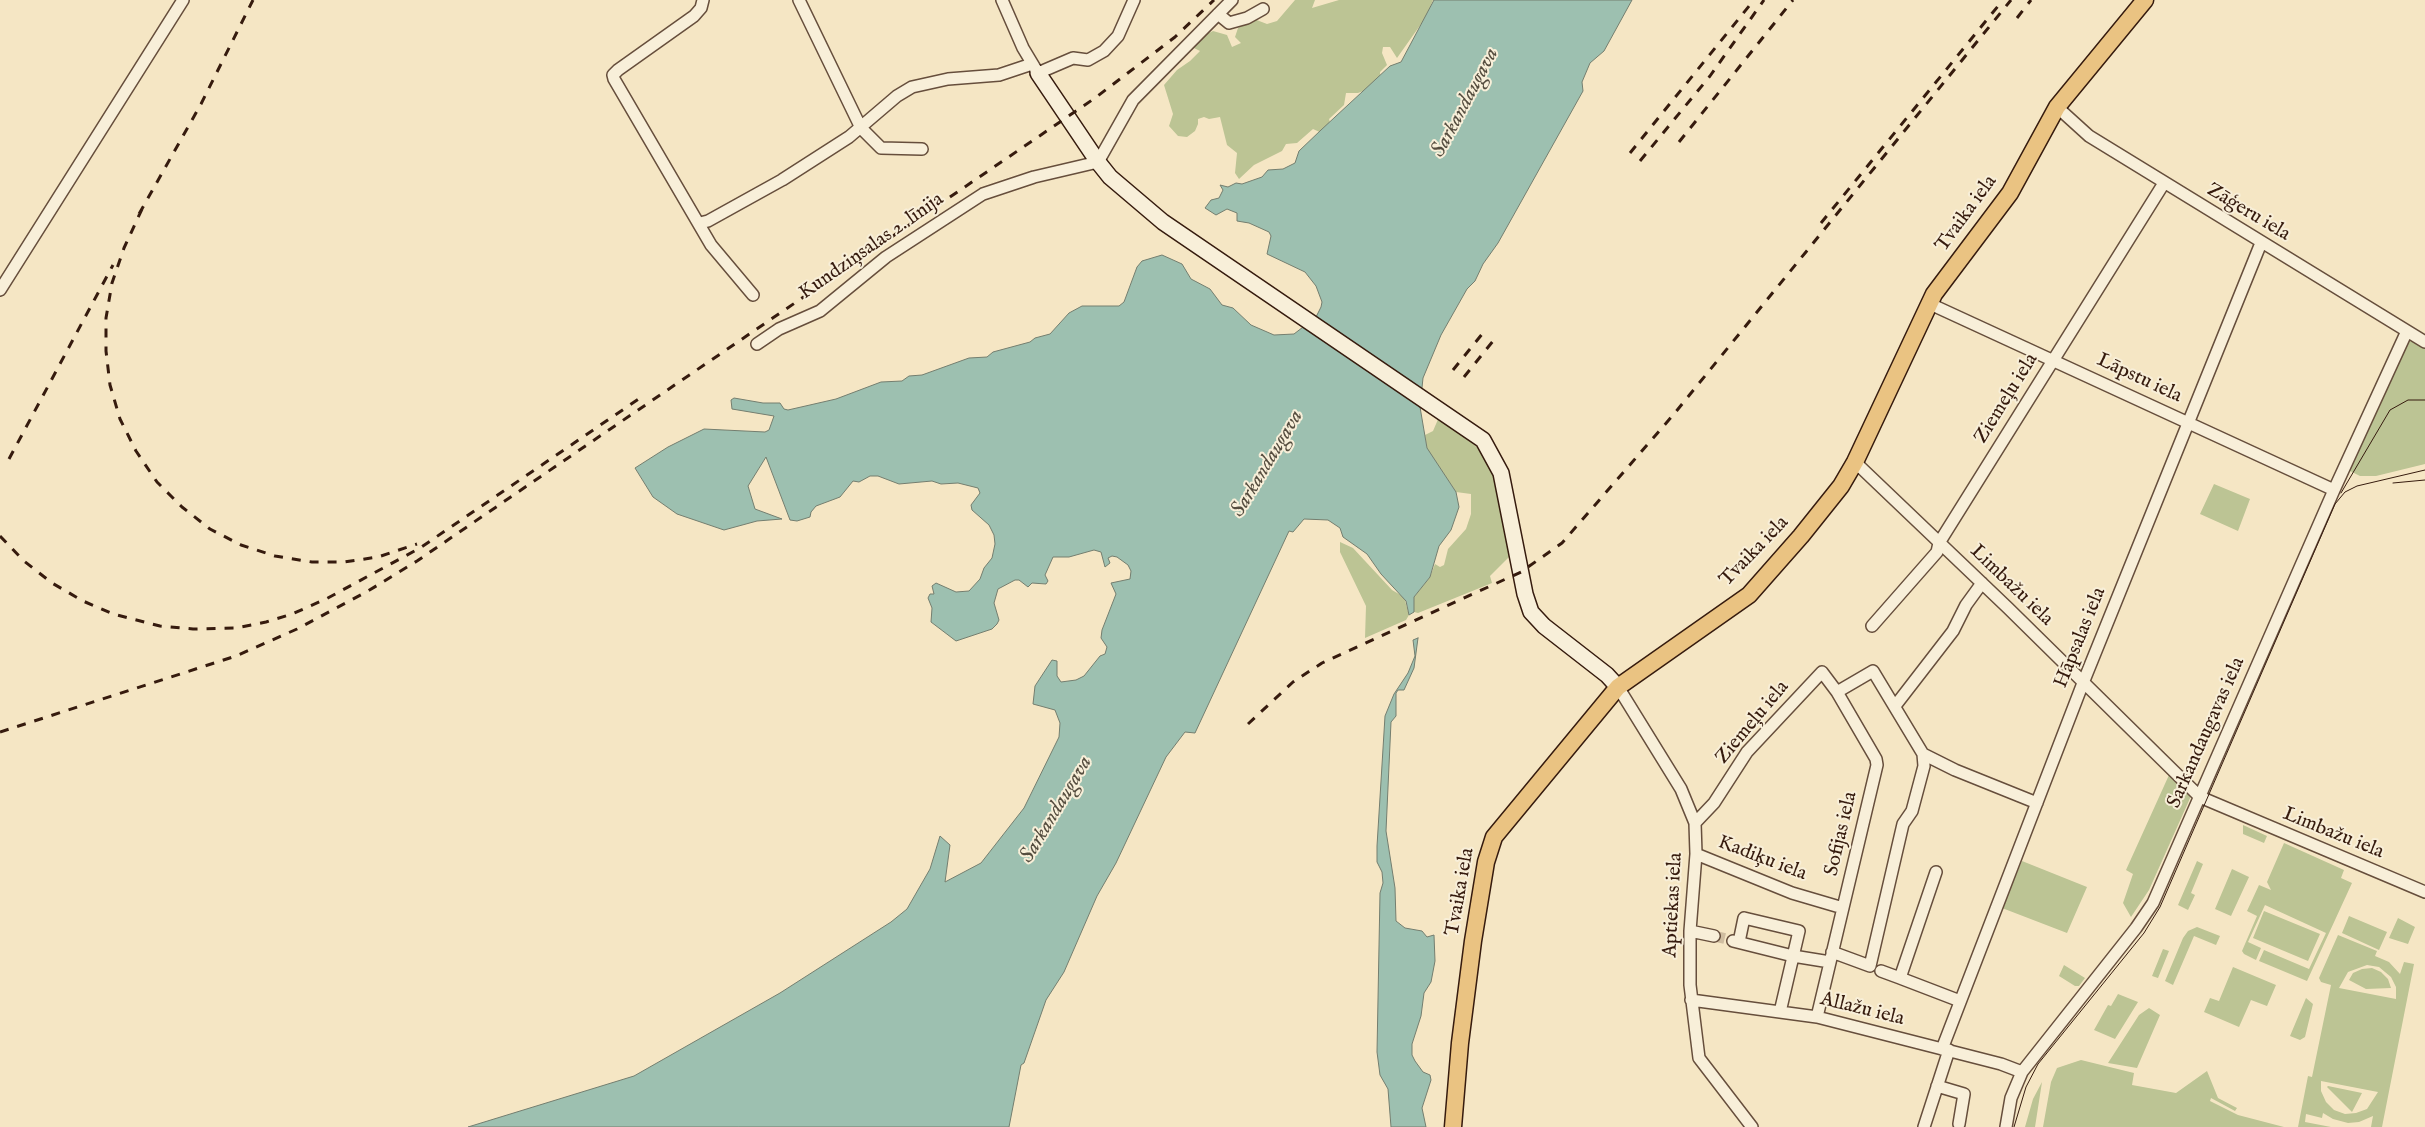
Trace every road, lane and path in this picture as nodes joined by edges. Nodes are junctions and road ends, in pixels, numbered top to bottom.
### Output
1 (183, 0) edge
2 (704, 0) edge
3 (799, 0) edge
4 (1002, 0) edge
5 (1134, 0) edge
6 (1232, 0) edge
7 (2144, 0) edge
8 (1263, 9) dead end
9 (1218, 14) junction
10 (1035, 69) junction
11 (2058, 107) junction
12 (860, 128) junction
13 (922, 149) dead end
14 (1098, 162) junction
15 (2164, 183) junction
16 (700, 223) junction
17 (2261, 243) junction
18 (0, 290) edge
19 (753, 295) dead end
20 (1928, 303) junction
21 (2407, 331) junction
22 (2425, 342) edge
23 (757, 344) dead end
24 (2053, 360) junction
25 (2188, 422) junction
26 (1855, 462) junction
27 (2334, 490) junction
28 (1939, 543) junction
29 (1982, 584) junction
30 (1872, 626) dead end
31 (1822, 672) joint
32 (2083, 683) junction
33 (1618, 687) junction
34 (1837, 692) junction
35 (1895, 706) junction
36 (1923, 754) junction
37 (2200, 797) junction
38 (2037, 802) junction
39 (1695, 823) junction
40 (1696, 854) junction
41 (1936, 872) dead end
42 (2425, 892) edge
43 (1844, 908) junction
44 (1690, 931) junction
45 (1714, 936) tunnel mouth
46 (1793, 956) junction
47 (1831, 957) junction
48 (1881, 971) dead end
49 (1900, 978) junction
50 (1691, 1000) junction
51 (1960, 1001) junction
52 (1780, 1012) junction
53 (1816, 1017) junction
54 (1945, 1050) junction
55 (2022, 1072) junction
56 (1937, 1086) junction
57 (1959, 1124) dead end
58 (1453, 1127) edge
59 (1752, 1127) edge
60 (1924, 1127) edge
61 (2006, 1127) edge

1 - 18 street
2 - 16 street
3 - 12 street
4 - 10 street
5 - 10 street
6 - 9 street
7 - 11 main road, Tvaika iela
8 - 9 street
9 - 14 street
10 - 12 street
10 - 14 street
11 - 15 street, Zāģeru iela
11 - 20 main road, Tvaika iela
12 - 13 street
12 - 16 street
14 - 23 street, Kundziņsalas 2. līnija
14 - 33 street
15 - 17 street, Zāģeru iela
15 - 24 street, Ziemeļu iela
16 - 19 street
17 - 21 street, Zāģeru iela
17 - 25 street, Hāpsalas iela
20 - 24 street, Lāpstu iela
20 - 26 main road, Tvaika iela
21 - 22 street, Zāģeru iela
21 - 27 street, Sarkandaugavas iela
24 - 25 street, Lāpstu iela
24 - 28 street, Ziemeļu iela
25 - 27 street, Lāpstu iela
25 - 32 street, Hāpsalas iela
26 - 28 street, Limbažu iela
26 - 33 main road, Tvaika iela
27 - 37 street, Sarkandaugavas iela
28 - 29 street, Limbažu iela
28 - 30 street, Ziemeļu iela
29 - 32 street, Limbažu iela
29 - 35 street
31 - 34 street, Sofijas iela
31 - 39 street, Ziemeļu iela
32 - 37 street, Limbažu iela
32 - 38 street, Hāpsalas iela
33 - 39 street, Aptiekas iela
33 - 58 main road, Tvaika iela
34 - 35 street
34 - 43 street, Sofijas iela
35 - 36 street
36 - 38 street
36 - 47 street
37 - 42 street, Limbažu iela
37 - 55 street, Sarkandaugavas iela
38 - 51 street, Hāpsalas iela
39 - 40 street, Aptiekas iela
40 - 43 street, Kadiķu iela
40 - 44 street, Aptiekas iela
41 - 49 street
43 - 47 street, Sofijas iela
44 - 45 street
44 - 50 street, Aptiekas iela
46 - 46 street
46 - 47 street
46 - 52 street
47 - 53 street, Sofijas iela
48 - 49 street
49 - 51 street
50 - 52 street, Allažu iela
50 - 59 street, Aptiekas iela
51 - 54 street, Hāpsalas iela
52 - 53 street, Allažu iela
53 - 54 street, Allažu iela
54 - 55 street, Allažu iela
54 - 56 street, Hāpsalas iela
55 - 61 street, Sarkandaugavas iela
56 - 57 street
56 - 60 street, Hāpsalas iela

